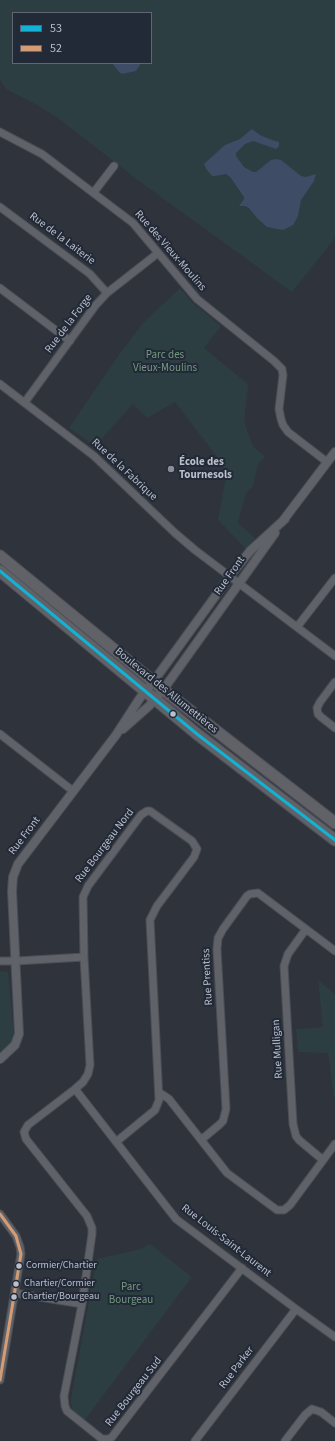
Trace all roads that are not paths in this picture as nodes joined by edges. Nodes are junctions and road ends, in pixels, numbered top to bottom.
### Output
1 (0, 132) edge
2 (114, 166) dead end
3 (94, 192) junction
4 (0, 207) edge
5 (158, 253) junction
6 (0, 288) edge
7 (107, 294) junction
8 (70, 341) junction
9 (0, 384) edge
10 (25, 402) junction
11 (335, 452) edge
12 (328, 462) junction
13 (284, 519) junction
14 (0, 556) edge
15 (0, 571) edge
16 (230, 576) junction
17 (335, 578) edge
18 (239, 583) junction
19 (297, 627) junction
20 (335, 656) edge
21 (153, 682) junction
22 (335, 682) edge
23 (163, 690) junction
24 (146, 691) junction
25 (155, 699) junction
26 (335, 728) edge
27 (0, 734) edge
28 (116, 735) junction
29 (73, 791) junction
30 (335, 823) edge
31 (335, 840) edge
32 (306, 929) junction
33 (335, 951) edge
34 (84, 957) junction
35 (0, 961) edge
36 (16, 961) junction
37 (0, 1059) edge
38 (75, 1089) junction
39 (160, 1093) junction
40 (201, 1140) junction
41 (116, 1142) junction
42 (335, 1144) edge
43 (323, 1160) junction
44 (0, 1214) edge
45 (242, 1268) junction
46 (15, 1293) junction
47 (82, 1304) junction
48 (296, 1309) junction
49 (335, 1337) edge
50 (0, 1380) edge
51 (335, 1423) edge
52 (195, 1441) edge
53 (285, 1441) edge

1 - 3 street, Rue des Vieux-Moulins
2 - 3 street
3 - 5 street, Rue des Vieux-Moulins
4 - 7 street, Rue de la Laiterie
5 - 7 street, Rue de la Forge
5 - 12 street, Rue des Vieux-Moulins
6 - 8 street
7 - 8 street, Rue de la Forge
8 - 10 street, Rue de la Forge
9 - 10 street, Rue de la Fabrique
10 - 16 street, Rue de la Fabrique
11 - 12 street, Rue Front
12 - 13 street, Rue Front
13 - 16 street, Rue Front
13 - 18 street, Rue Front
14 - 21 highway, Boulevard des Allumettières
15 - 24 highway, Boulevard des Allumettières
16 - 18 street, Rue de la Fabrique
16 - 21 street, Rue Front
17 - 19 street
18 - 19 street, Rue de la Fabrique
18 - 23 street, Rue Front
19 - 20 street, Rue de la Fabrique
21 - 23 highway, Boulevard des Allumettières
21 - 24 street, Rue Front
22 - 26 street
23 - 25 street, Rue Front
23 - 30 highway, Boulevard des Allumettières
24 - 25 highway, Boulevard des Allumettières
24 - 28 street, Rue Front
25 - 28 street, Rue Front
25 - 31 highway, Boulevard des Allumettières
27 - 29 street
28 - 29 street, Rue Front
29 - 36 street, Rue Front
32 - 33 street, Rue Prentiss
32 - 40 street, Rue Prentiss
32 - 43 street, Rue Mulligan
34 - 36 street
34 - 38 street, Rue Bourgeau Nord
34 - 39 street, Rue Bourgeau Nord
35 - 36 street
36 - 37 street, Rue Front
38 - 41 street, Rue Louis-Saint-Laurent
38 - 47 street, Rue Bourgeau Sud
39 - 40 street
39 - 41 street, Rue Bourgeau Nord
40 - 43 street
41 - 45 street, Rue Louis-Saint-Laurent
42 - 43 street
44 - 46 street
45 - 47 street, Rue Bourgeau Sud
45 - 48 street, Rue Louis-Saint-Laurent
46 - 47 street
46 - 50 street
48 - 49 street, Rue Louis-Saint-Laurent
48 - 52 street, Rue Parker
51 - 53 street

